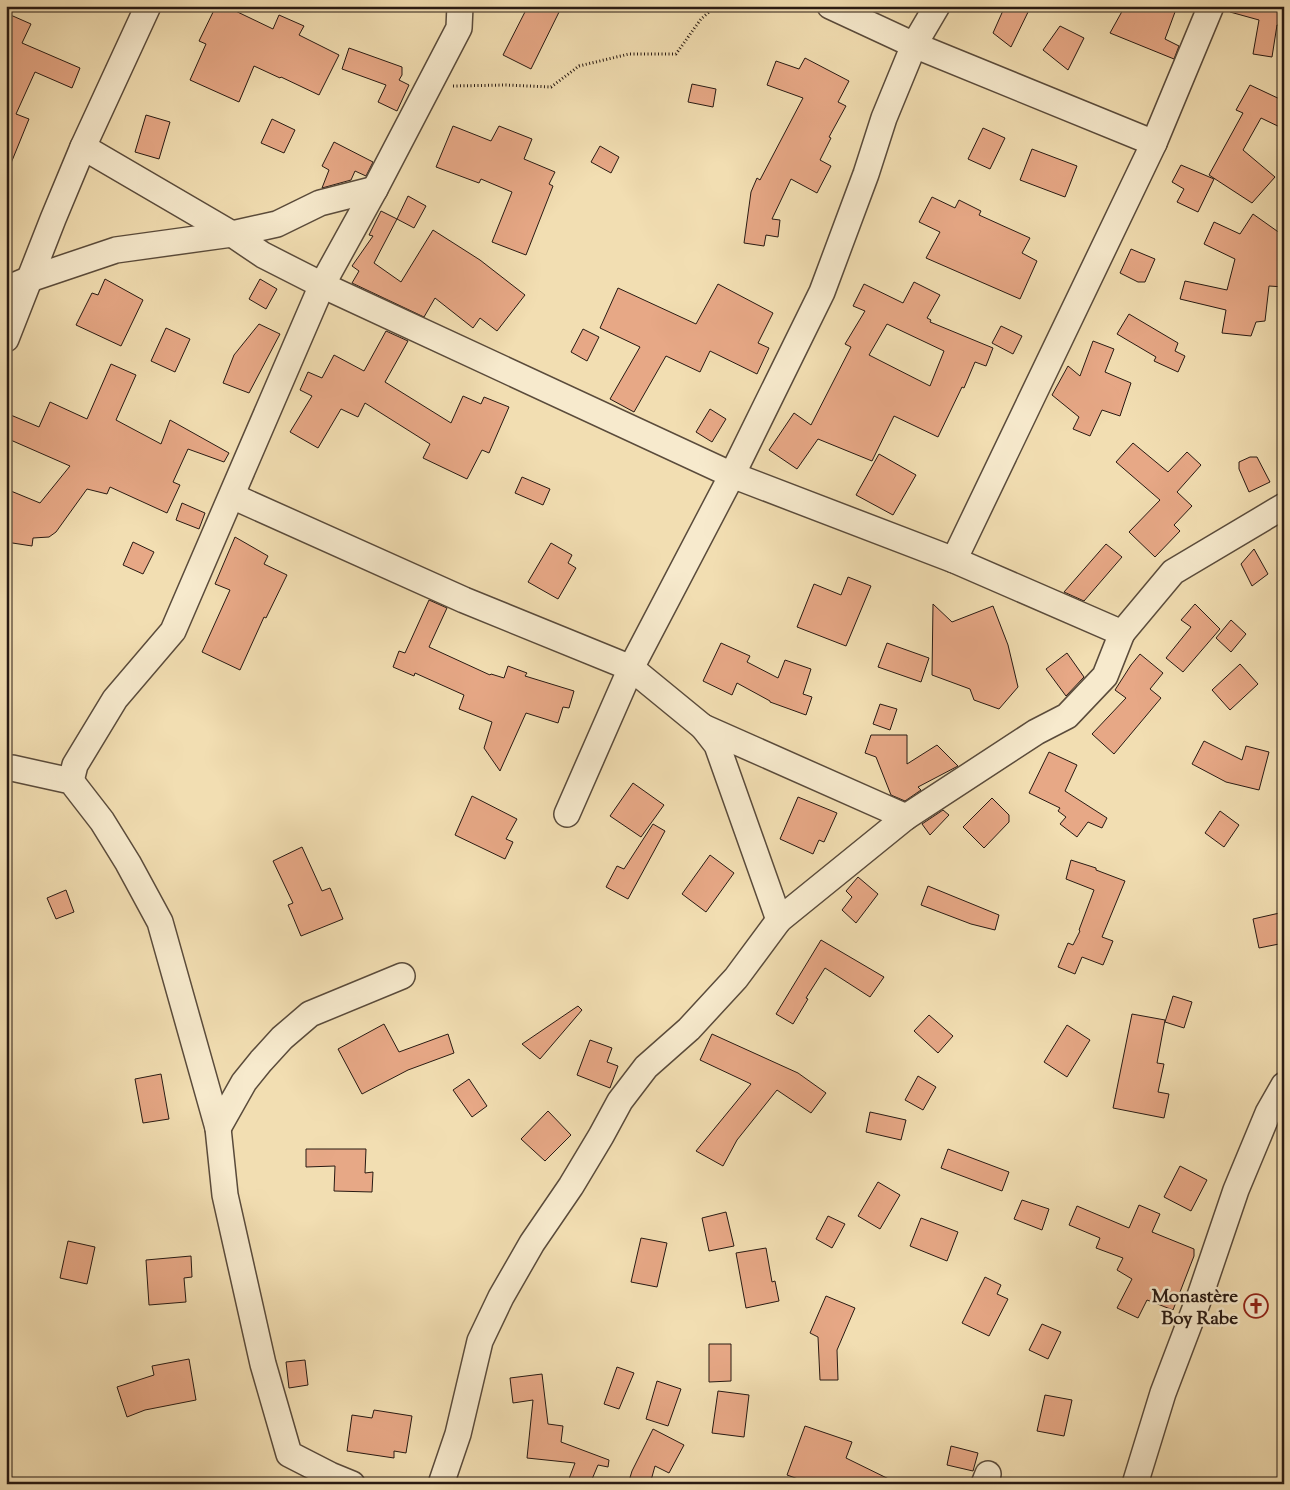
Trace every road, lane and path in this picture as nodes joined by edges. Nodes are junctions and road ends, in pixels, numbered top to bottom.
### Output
1 (148, 6) edge
2 (460, 6) edge
3 (716, 6) edge
4 (830, 6) edge
5 (937, 6) edge
6 (1211, 6) edge
7 (914, 45) junction
8 (428, 87) junction
9 (1154, 143) junction
10 (83, 147) junction
11 (375, 188) junction
12 (232, 234) junction
13 (30, 279) junction
14 (322, 285) junction
15 (6, 289) edge
16 (6, 339) edge
17 (732, 475) junction
18 (232, 496) junction
19 (1284, 506) edge
20 (954, 560) junction
21 (1122, 633) junction
22 (631, 668) junction
23 (704, 727) junction
24 (6, 768) edge
25 (71, 781) junction
26 (567, 814) dead end
27 (906, 817) junction
28 (779, 920) junction
29 (402, 976) dead end
30 (1284, 1085) edge
31 (218, 1128) junction
32 (352, 1484) edge
33 (441, 1484) edge
34 (1135, 1484) edge

1 - 10 street
2 - 8 street
3 - 8 path
4 - 7 street
5 - 7 street
6 - 9 street
7 - 9 street
7 - 17 street
8 - 11 street
9 - 20 street
10 - 12 street
10 - 13 street
11 - 12 street
11 - 14 street
12 - 13 street
12 - 14 street
13 - 15 street
13 - 16 street
14 - 17 street
14 - 18 street
17 - 20 street
17 - 22 street
18 - 22 street
18 - 25 street
19 - 21 street
20 - 21 street
21 - 27 street
22 - 23 street
22 - 26 street
23 - 27 street
23 - 28 street
24 - 25 street
25 - 31 street
27 - 28 street
28 - 33 street
29 - 31 street
30 - 34 street
31 - 32 street

